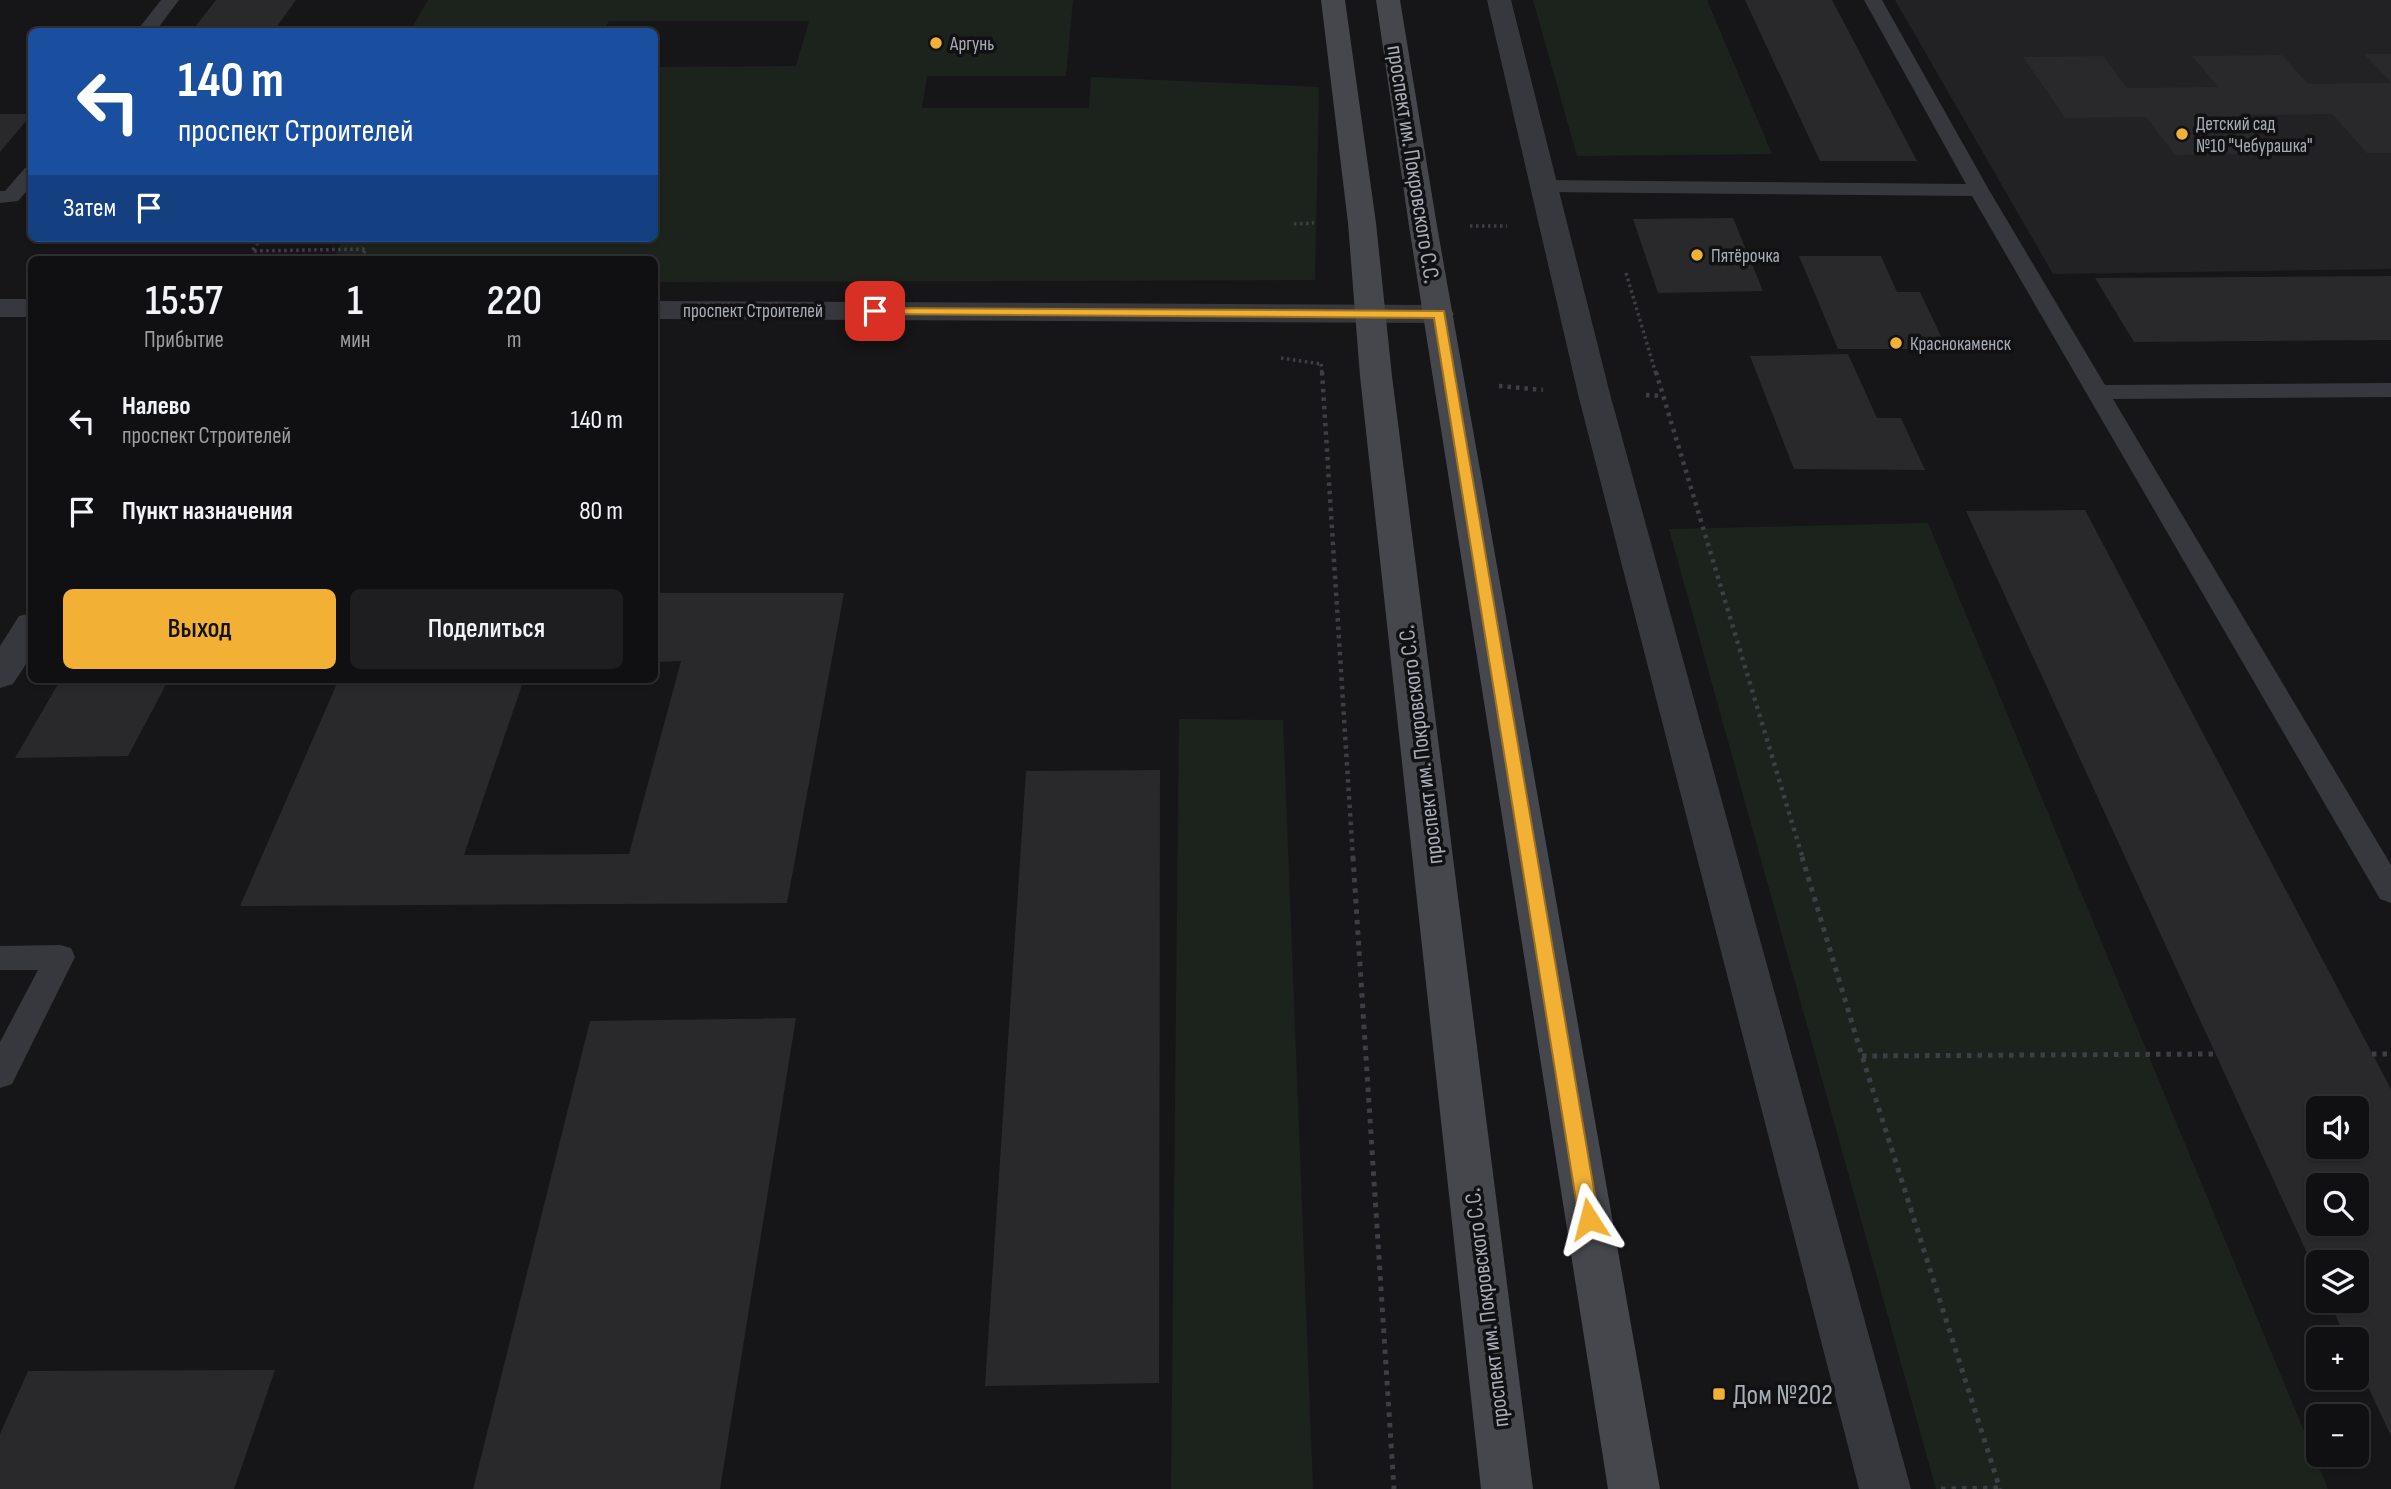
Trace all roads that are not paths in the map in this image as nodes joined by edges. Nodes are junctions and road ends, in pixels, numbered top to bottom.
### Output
1 (170, 0) edge
2 (1333, 0) edge
3 (1388, 0) edge
4 (1499, 0) edge
5 (1873, 0) edge
6 (148, 28) edge
7 (28, 177) edge
8 (1544, 187) junction
9 (1979, 190) junction
10 (0, 197) edge
11 (0, 307) edge
12 (28, 308) edge
13 (658, 310) edge
14 (1439, 314) junction
15 (1371, 315) junction
16 (2391, 390) edge
17 (2099, 392) junction
18 (28, 631) edge
19 (0, 675) edge
20 (2391, 891) edge
21 (0, 958) edge
22 (0, 1074) edge
23 (1507, 1489) edge
24 (1634, 1489) edge
25 (1885, 1489) edge

1 - 6 lane
2 - 15 main road, проспект им. Покровского С.С.
3 - 14 main road, проспект им. Покровского С.С.
4 - 8 street
5 - 9 lane
7 - 10 lane
8 - 9 lane
8 - 25 street
9 - 17 lane
11 - 12 street
13 - 15 street, проспект Строителей
14 - 15 street, проспект Строителей
14 - 24 main road, проспект им. Покровского С.С.
15 - 23 main road, проспект им. Покровского С.С.
16 - 17 lane
17 - 20 lane
18 - 19 street
21 - 22 lane

